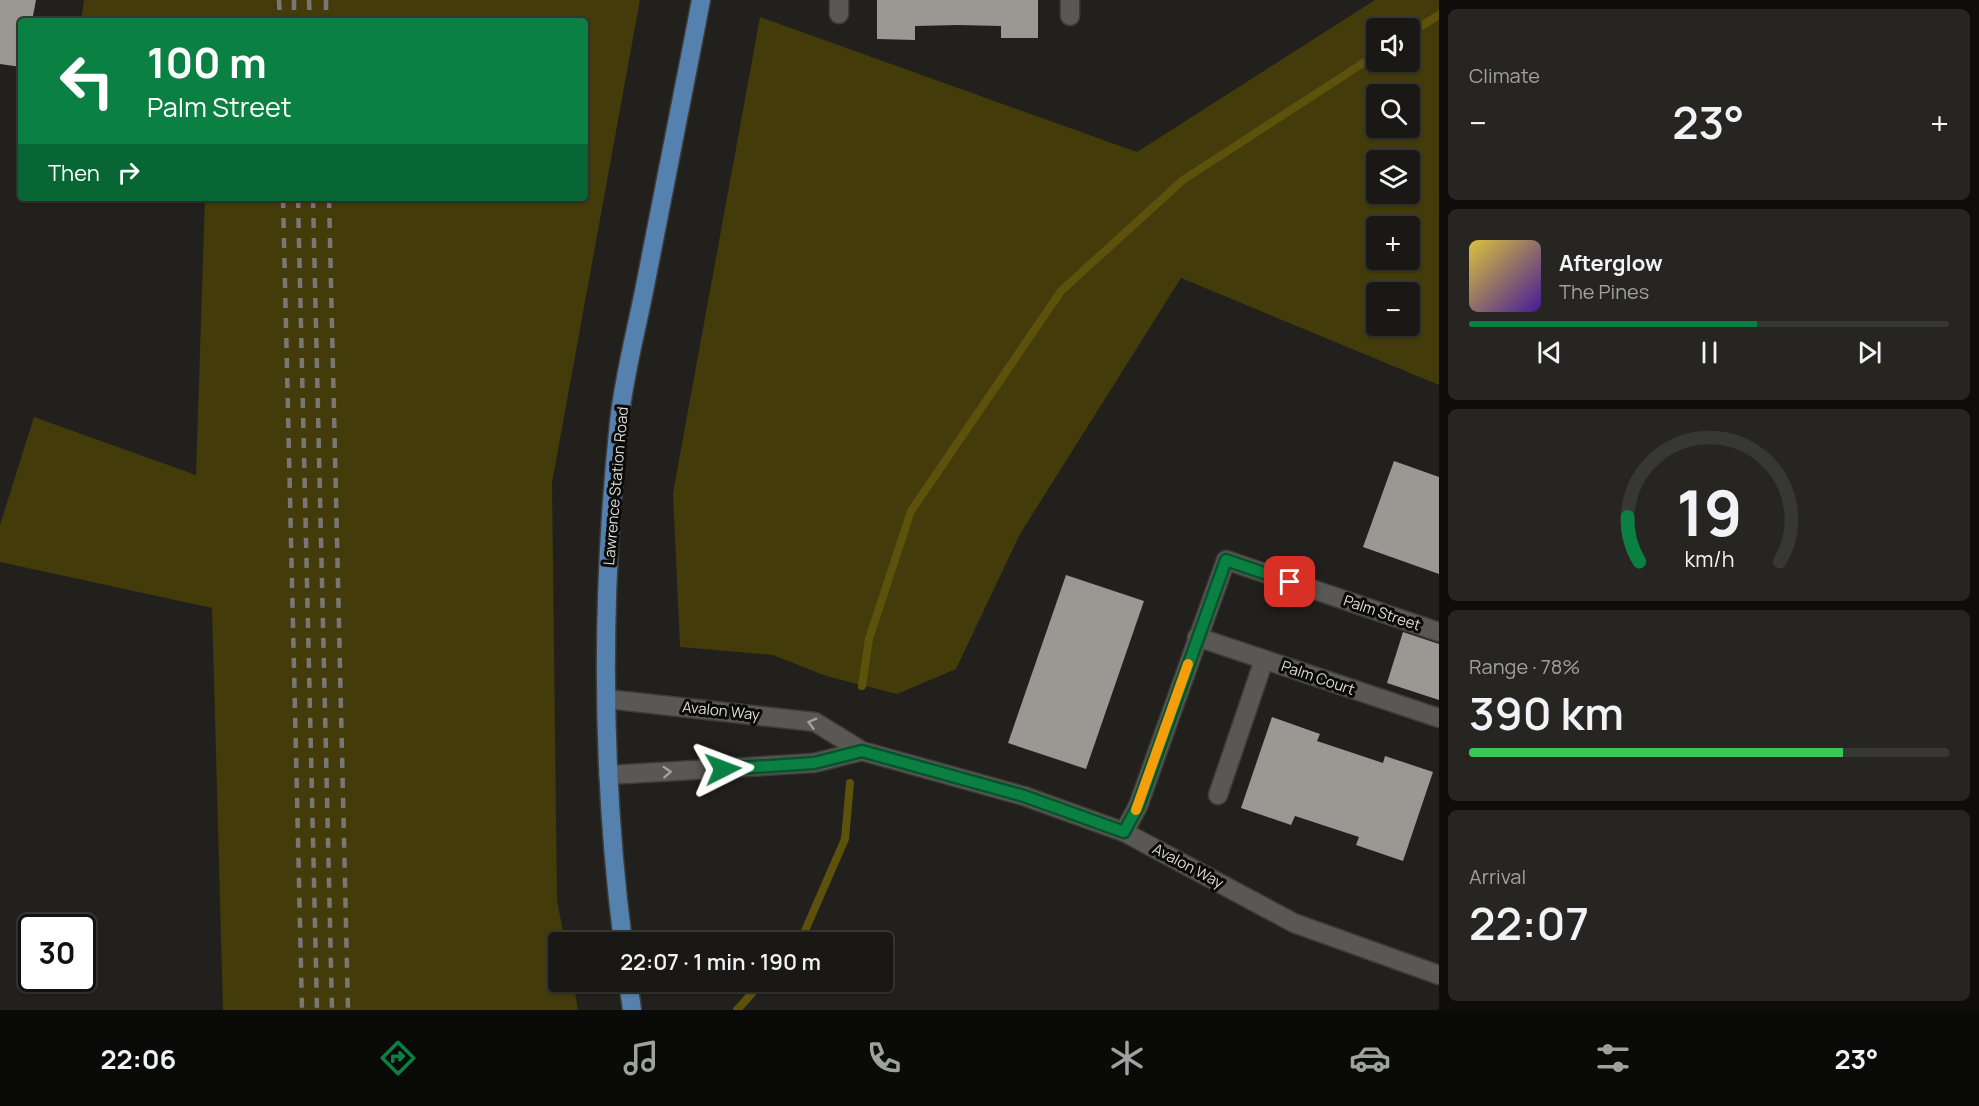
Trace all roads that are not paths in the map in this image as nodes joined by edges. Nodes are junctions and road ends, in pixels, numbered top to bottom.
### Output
1 (701, 0) edge
2 (1439, 632) edge
3 (1197, 636) junction
4 (1264, 660) junction
5 (607, 699) junction
6 (1439, 718) edge
7 (862, 751) junction
8 (608, 776) junction
9 (1218, 795) dead end
10 (1124, 832) junction
11 (622, 932) edge
12 (1439, 975) edge
13 (630, 992) edge
14 (632, 1010) edge

1 - 5 main road, Lawrence Station Road
2 - 3 street, Palm Street
3 - 4 street, Palm Court
3 - 10 street, Palm Street
4 - 6 street, Palm Court
4 - 9 street
7 -> 5 street, Avalon Way
5 - 8 main road, Lawrence Station Road
8 -> 7 street, Avalon Way
7 - 10 street, Avalon Way
8 - 11 main road, Lawrence Station Road
10 - 12 street, Avalon Way
13 - 14 main road

